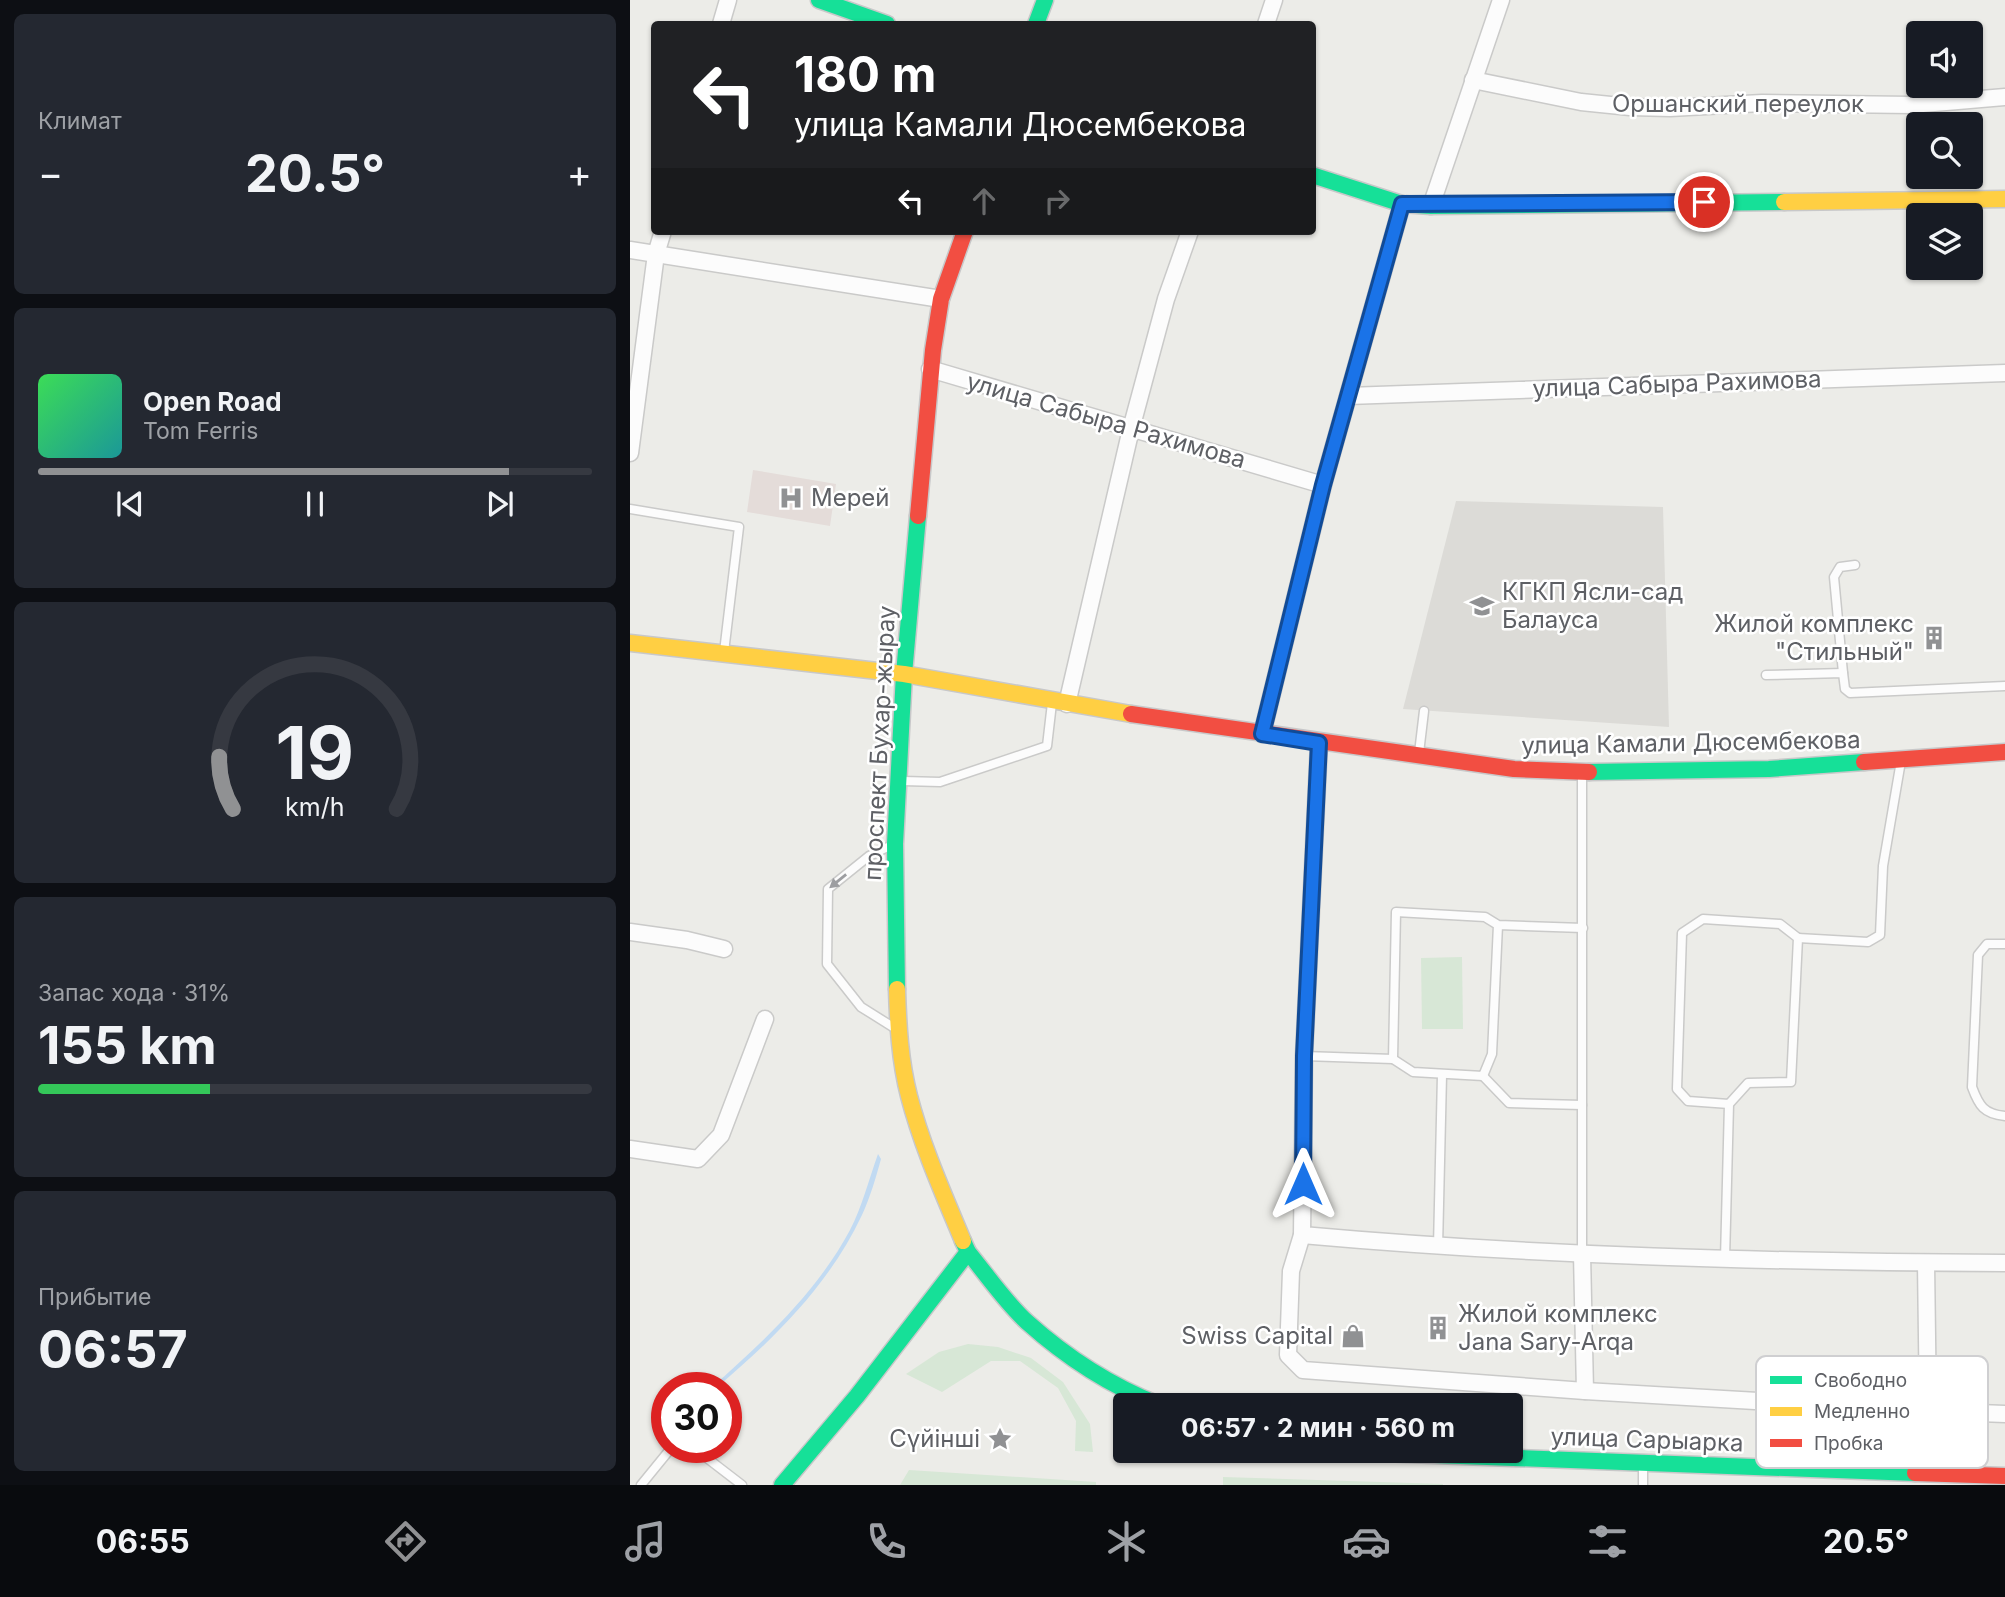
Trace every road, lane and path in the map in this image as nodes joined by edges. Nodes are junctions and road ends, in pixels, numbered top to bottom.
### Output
1 (728, 0) edge
2 (820, 0) edge
3 (1045, 0) edge
4 (1273, 0) edge
5 (1501, 0) edge
6 (722, 21) edge
7 (879, 21) edge
8 (1038, 21) edge
9 (1267, 21) edge
10 (1473, 80) junction
11 (2005, 97) edge
12 (1316, 176) edge
13 (2005, 199) edge
14 (1402, 204) junction
15 (1431, 206) junction
16 (662, 235) edge
17 (964, 235) edge
18 (1189, 235) edge
19 (630, 250) edge
20 (656, 254) junction
21 (941, 299) junction
22 (930, 369) junction
23 (2005, 373) edge
24 (1348, 396) junction
25 (1131, 429) junction
26 (630, 453) edge
27 (1323, 485) junction
28 (630, 509) edge
29 (1855, 565) dead end
30 (630, 643) edge
31 (724, 655) junction
32 (1843, 673) junction
33 (904, 674) junction
34 (1766, 676) dead end
35 (2005, 686) edge
36 (1059, 702) junction
37 (1424, 711) dead end
38 (1262, 734) junction
39 (1319, 743) junction
40 (2005, 752) edge
41 (1419, 756) junction
42 (1901, 761) junction
43 (1582, 772) junction
44 (900, 781) junction
45 (895, 844) junction
46 (1498, 925) junction
47 (1583, 928) junction
48 (630, 932) edge
49 (1798, 938) junction
50 (2005, 944) edge
51 (724, 948) dead end
52 (765, 1019) dead end
53 (898, 1030) junction
54 (1304, 1056) junction
55 (1393, 1059) junction
56 (1442, 1075) junction
57 (1483, 1076) junction
58 (1729, 1104) junction
59 (1582, 1105) junction
60 (2005, 1116) edge
61 (630, 1149) edge
62 (1303, 1235) junction
63 (1438, 1247) junction
64 (968, 1252) junction
65 (1582, 1254) junction
66 (1726, 1259) junction
67 (1926, 1263) junction
68 (2005, 1263) edge
69 (1927, 1356) edge
70 (1585, 1391) junction
71 (1129, 1393) edge
72 (1756, 1400) edge
73 (1523, 1458) edge
74 (659, 1463) edge
75 (713, 1463) edge
76 (1643, 1463) junction
77 (1756, 1467) edge
78 (1782, 1468) edge
79 (2005, 1476) edge
80 (738, 1484) edge
81 (641, 1485) edge
82 (782, 1485) edge
83 (1643, 1485) edge

1 - 6 street
2 - 7 main road
3 - 8 main road
4 - 9 street
5 - 10 street
10 - 11 street, Оршанский переулок
10 - 15 street
12 - 14 main road
13 - 15 main road
14 - 15 main road
14 - 24 street
16 - 20 street
17 - 21 main road, проспект Бухар-жырау
18 - 25 street
19 - 20 street
20 - 21 street
20 - 26 street
21 - 22 main road, проспект Бухар-жырау
22 - 25 street, улица Сабыра Рахимова
22 - 33 main road, проспект Бухар-жырау
23 - 24 street, улица Сабыра Рахимова
24 - 27 street
25 - 27 street, улица Сабыра Рахимова
25 - 36 street
27 - 38 street
28 - 31 lane
29 - 32 lane
30 - 31 main road, улица Камали Дюсембекова
31 - 33 main road, улица Камали Дюсембекова
32 - 34 lane
32 - 35 lane
33 - 36 main road, улица Камали Дюсембекова
33 - 44 main road, проспект Бухар-жырау
36 - 38 main road, улица Камали Дюсембекова
36 - 44 lane
37 - 41 lane
38 - 39 main road, улица Камали Дюсембекова
39 - 41 main road, улица Камали Дюсембекова
39 - 54 street
40 - 42 main road, улица Камали Дюсембекова
41 - 43 main road, улица Камали Дюсембекова
42 - 43 main road, улица Камали Дюсембекова
42 - 49 lane
43 - 47 lane
44 - 45 main road, проспект Бухар-жырау
45 - 53 main road, проспект Бухар-жырау
45 -> 53 lane
46 - 47 lane
46 - 55 lane
46 - 57 lane
47 - 59 lane
48 - 51 street
49 - 58 lane
49 - 58 lane
50 - 60 lane
52 - 61 street
53 - 64 main road, проспект Бухар-жырау
54 - 55 lane
54 - 62 street
55 - 56 lane
56 - 57 lane
56 - 63 lane
57 - 59 lane
58 - 66 lane
59 - 65 lane
62 - 63 street
62 - 70 street
63 - 65 street
64 - 71 main road
64 - 82 main road
65 - 66 street
65 - 70 street
66 - 67 street
67 - 68 street
67 - 69 street
70 - 72 street
73 - 76 main road, улица Сарыарка
74 - 81 lane
75 - 80 lane
76 - 77 main road, улица Сарыарка
76 - 83 lane
78 - 79 main road, улица Сарыарка

